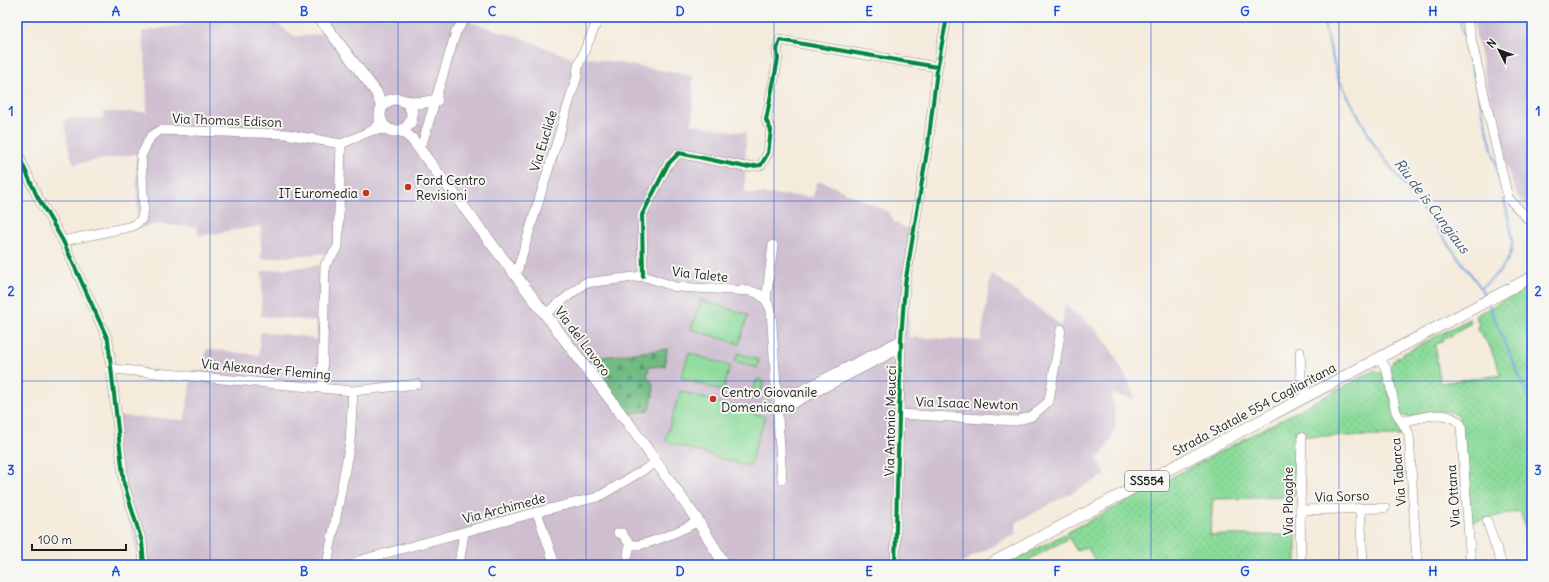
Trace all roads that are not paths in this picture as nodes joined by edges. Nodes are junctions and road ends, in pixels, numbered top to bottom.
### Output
1 (319, 17) edge
2 (466, 17) edge
3 (599, 17) edge
4 (947, 17) edge
5 (1466, 17) edge
6 (937, 67) junction
7 (376, 92) junction
8 (392, 100) junction
9 (437, 100) junction
10 (404, 101) junction
11 (382, 108) junction
12 (381, 120) junction
13 (407, 124) junction
14 (389, 129) junction
15 (373, 130) junction
16 (417, 140) junction
17 (341, 144) junction
18 (17, 152) edge
19 (1532, 223) edge
20 (63, 241) junction
21 (773, 245) dead end
22 (516, 275) junction
23 (643, 276) junction
24 (1532, 278) edge
25 (766, 300) junction
26 (545, 314) junction
27 (1061, 329) dead end
28 (901, 344) junction
29 (1300, 352) dead end
30 (1380, 358) junction
31 (112, 369) junction
32 (417, 384) dead end
33 (322, 387) junction
34 (353, 391) junction
35 (1306, 397) junction
36 (778, 406) junction
37 (900, 414) junction
38 (1402, 422) junction
39 (1302, 437) dead end
40 (657, 462) junction
41 (782, 479) dead end
42 (1360, 508) junction
43 (1385, 508) dead end
44 (1300, 510) junction
45 (537, 512) junction
46 (698, 521) junction
47 (1487, 521) dead end
48 (464, 532) junction
49 (618, 533) dead end
50 (630, 543) junction
51 (628, 555) dead end
52 (144, 565) edge
53 (327, 565) edge
54 (352, 565) edge
55 (459, 565) edge
56 (554, 565) edge
57 (725, 565) edge
58 (895, 565) edge
59 (988, 565) edge
60 (1301, 565) edge
61 (1363, 565) edge
62 (1417, 565) edge
63 (1471, 565) edge
64 (1502, 565) edge

1 - 7 main road
2 - 9 street
3 - 22 street, Via Euclide
4 - 6 street, Via Antonio Meucci
5 - 19 street
6 - 23 street
6 - 28 street, Via Antonio Meucci
7 - 8 main road
7 - 11 main road
8 - 10 main road
8 - 11 main road
9 - 10 main road
9 - 13 main road
9 - 16 street
10 - 13 main road
11 - 12 main road
12 - 14 main road
12 - 15 street
13 - 14 main road
13 - 16 main road, Via del Lavoro
14 - 15 street
15 - 17 street
16 - 22 main road, Via del Lavoro
17 - 20 street, Via Thomas Edison
17 - 33 street
18 - 20 street
20 - 31 street
21 - 25 street
22 - 26 main road, Via del Lavoro
23 - 25 street, Via Talete
23 - 26 street, Via Talete
24 - 30 main road, Strada Statale 554 Cagliaritana / SS554
25 - 36 street
26 - 40 main road, Via del Lavoro
27 - 37 street, Via Isaac Newton
28 - 36 street
28 - 37 street, Via Antonio Meucci
29 - 35 street
30 - 35 main road, Strada Statale 554 Cagliaritana / SS554
30 - 38 street, Via Tabarca
31 - 33 street, Via Alexander Fleming
31 - 52 street
32 - 34 street, Via Alexander Fleming
33 - 34 street, Via Alexander Fleming
34 - 53 street
35 - 59 main road, Strada Statale 554 Cagliaritana / SS554
36 - 41 street
37 - 58 street, Via Antonio Meucci
38 - 62 street, Via Tabarca
38 - 63 street, Via Ottana
39 - 44 street, Via Ploaghe
40 - 45 street, Via Archimede
40 - 46 main road, Via del Lavoro
42 - 43 street, Via Sorso
42 - 44 street, Via Sorso
42 - 61 street
44 - 60 street, Via Ploaghe
45 - 48 street, Via Archimede
45 - 56 street
46 - 50 street
46 - 57 main road, Via del Lavoro
47 - 64 street
48 - 54 street, Via Archimede
48 - 55 street
49 - 50 street
50 - 51 street

